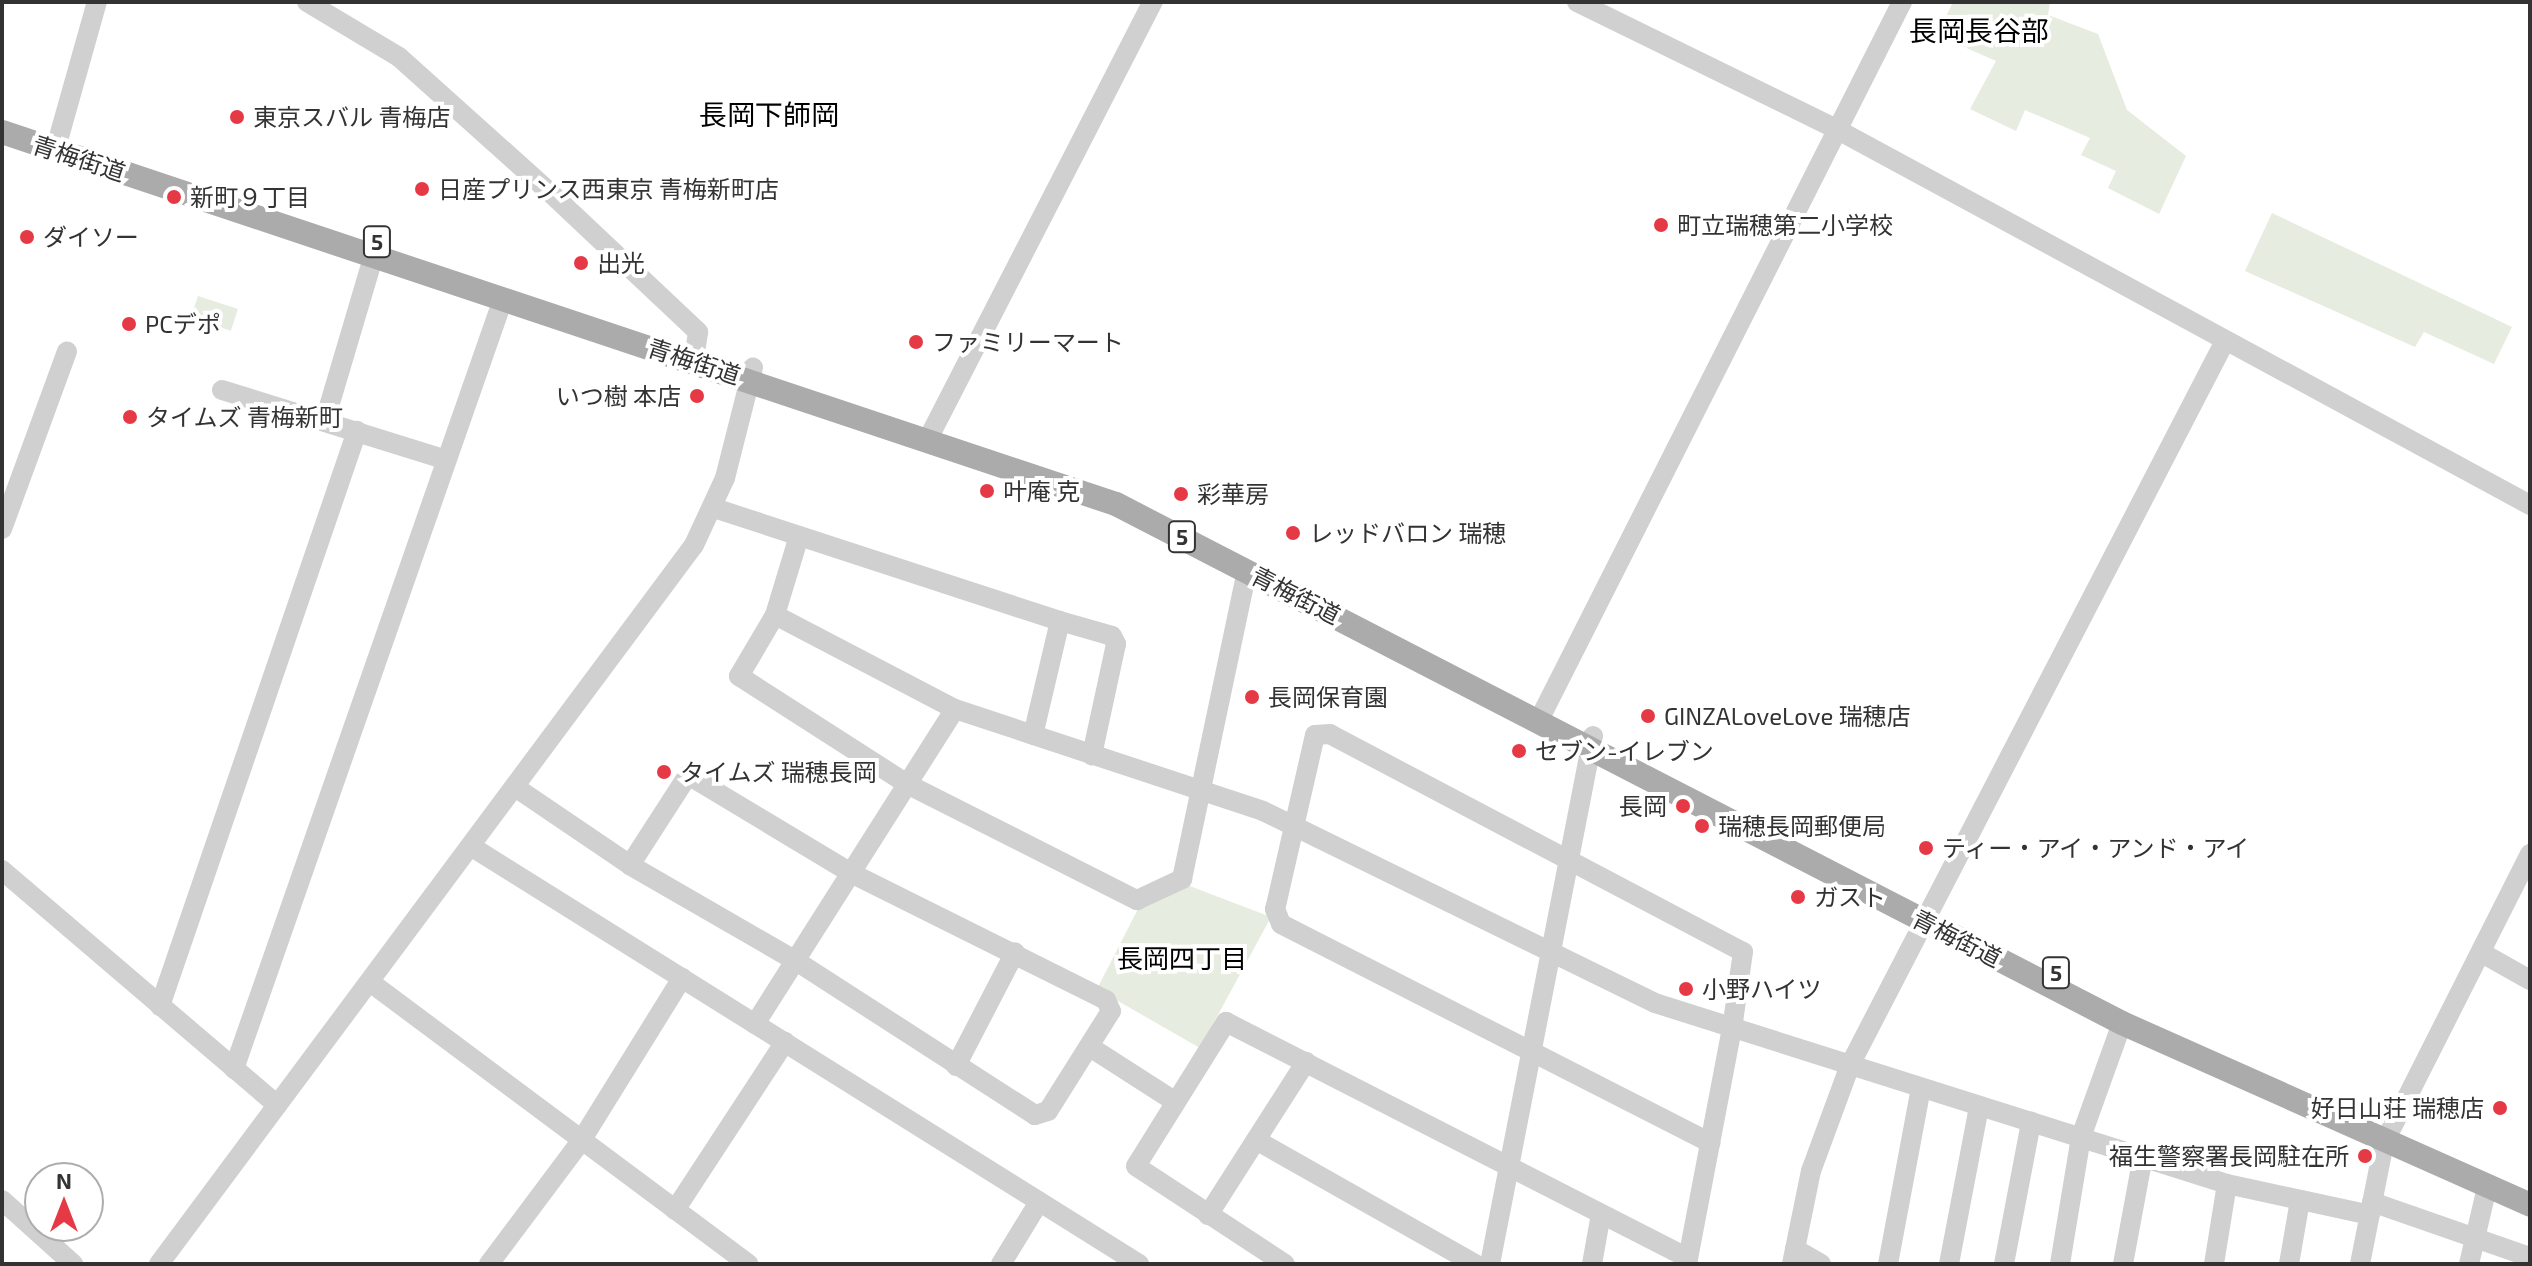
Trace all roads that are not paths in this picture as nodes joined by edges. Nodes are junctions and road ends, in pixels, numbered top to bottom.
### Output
1 (97, 2) edge
2 (307, 2) edge
3 (1153, 2) edge
4 (1577, 2) edge
5 (1902, 2) edge
6 (2, 117) edge
7 (1838, 130) junction
8 (2, 132) edge
9 (58, 143) junction
10 (374, 255) junction
11 (503, 299) junction
12 (2224, 343) junction
13 (67, 351) dead end
14 (696, 355) junction
15 (751, 373) junction
16 (222, 390) dead end
17 (325, 420) junction
18 (357, 431) junction
19 (931, 432) junction
20 (444, 459) junction
21 (8, 494) edge
22 (2530, 505) edge
23 (714, 508) junction
24 (2, 529) edge
25 (799, 536) junction
26 (1247, 570) junction
27 (775, 615) junction
28 (1060, 621) junction
29 (955, 709) junction
30 (1541, 716) junction
31 (1033, 735) junction
32 (1592, 742) junction
33 (1092, 755) junction
34 (907, 784) junction
35 (515, 787) junction
36 (1200, 791) junction
37 (1294, 825) junction
38 (472, 847) junction
39 (2530, 854) edge
40 (1569, 859) junction
41 (630, 865) junction
42 (2, 870) edge
43 (851, 873) junction
44 (1926, 914) junction
45 (1015, 952) junction
46 (1551, 952) junction
47 (2482, 953) junction
48 (796, 961) junction
49 (682, 978) junction
50 (2530, 980) edge
51 (370, 982) junction
52 (160, 1006) junction
53 (2122, 1023) junction
54 (755, 1024) junction
55 (1732, 1029) junction
56 (785, 1042) junction
57 (1090, 1047) junction
58 (1532, 1051) junction
59 (1306, 1062) junction
60 (1850, 1065) junction
61 (956, 1066) junction
62 (234, 1069) junction
63 (1921, 1088) junction
64 (1174, 1101) junction
65 (277, 1105) junction
66 (1979, 1106) junction
67 (2031, 1122) junction
68 (2081, 1137) junction
69 (2387, 1138) junction
70 (1256, 1140) junction
71 (581, 1141) junction
72 (1710, 1143) junction
73 (2143, 1156) junction
74 (1509, 1166) junction
75 (2227, 1184) junction
76 (2487, 1187) junction
77 (2530, 1188) edge
78 (2, 1200) edge
79 (2300, 1200) junction
80 (1039, 1202) junction
81 (2530, 1205) edge
82 (2371, 1209) junction
83 (675, 1210) junction
84 (1601, 1214) junction
85 (1208, 1215) junction
86 (2476, 1236) junction
87 (1794, 1257) edge
88 (2530, 1257) edge
89 (1687, 1261) edge
90 (73, 1264) edge
91 (159, 1264) edge
92 (489, 1264) edge
93 (748, 1264) edge
94 (1001, 1264) edge
95 (1139, 1264) edge
96 (1285, 1264) edge
97 (1475, 1264) edge
98 (1490, 1264) edge
99 (1592, 1264) edge
100 (1821, 1264) edge
101 (1888, 1264) edge
102 (1949, 1264) edge
103 (2004, 1264) edge
104 (2060, 1264) edge
105 (2123, 1264) edge
106 (2214, 1264) edge
107 (2289, 1264) edge
108 (2360, 1264) edge
109 (2469, 1264) edge

1 - 9 street
2 - 14 street
3 - 19 street
4 - 7 street
5 - 7 street
6 - 9 main road, 青梅街道 / 5
7 - 12 street
7 - 30 street
8 - 9 main road, 青梅街道 / 5
9 - 10 main road, 青梅街道 / 5
9 - 14 main road, 青梅街道 / 5
10 - 11 main road, 青梅街道 / 5
10 - 17 street
11 - 14 main road, 青梅街道 / 5
11 - 20 street
12 - 22 street
12 - 44 street
13 - 21 street
14 - 15 main road, 青梅街道 / 5
15 - 19 main road, 青梅街道 / 5
15 - 23 street
16 - 17 street
17 - 18 street
18 - 20 street
18 - 52 street
19 - 26 main road, 青梅街道 / 5
19 - 30 main road, 青梅街道 / 5
20 - 62 street
21 - 24 street
23 - 25 street
23 - 35 street
25 - 27 street
25 - 28 street
26 - 30 main road, 青梅街道 / 5
26 - 36 street
27 - 29 street
27 - 34 street
28 - 31 street
28 - 33 street
29 - 31 street
29 - 34 street
30 - 32 main road, 青梅街道 / 5
31 - 33 street
32 - 40 street
32 - 44 main road, 青梅街道 / 5
33 - 36 street
34 - 36 street
34 - 43 street
35 - 38 street
35 - 41 street
36 - 37 street
37 - 40 street
37 - 46 street
37 - 58 street
38 - 49 street
38 - 51 street
39 - 47 street
40 - 46 street
40 - 55 street
41 - 43 street
41 - 48 street
42 - 52 street
43 - 45 street
43 - 48 street
44 - 53 main road, 青梅街道 / 5
44 - 60 street
44 - 69 main road, 青梅街道 / 5
45 - 57 street
45 - 61 street
46 - 55 street
46 - 58 street
47 - 50 street
47 - 69 street
48 - 54 street
48 - 61 street
49 - 54 street
49 - 71 street
51 - 65 street
51 - 71 street
52 - 62 street
53 - 68 street
53 - 69 main road, 青梅街道 / 5
54 - 56 street
55 - 60 street
55 - 72 street
56 - 80 street
56 - 83 street
57 - 61 street
57 - 64 street
58 - 72 street
58 - 74 street
59 - 64 street
59 - 70 street
59 - 74 street
60 - 63 street
60 - 87 street
62 - 65 street
63 - 66 street
63 - 101 street
64 - 85 street
65 - 91 street
66 - 67 street
66 - 102 street
67 - 68 street
67 - 103 street
68 - 73 street
68 - 104 street
69 - 76 main road, 青梅街道 / 5
69 - 77 main road, 青梅街道 / 5
69 - 82 street
70 - 85 street
70 - 97 street
71 - 83 street
71 - 92 street
72 - 89 street
73 - 75 street
73 - 105 street
74 - 84 street
74 - 98 street
75 - 79 street
75 - 106 street
76 - 81 main road, 青梅街道 / 5
76 - 86 street
78 - 90 street
79 - 82 street
79 - 107 street
80 - 94 street
80 - 95 street
82 - 86 street
82 - 108 street
83 - 93 street
84 - 89 street
84 - 99 street
85 - 96 street
86 - 88 street
86 - 109 street
87 - 100 street

